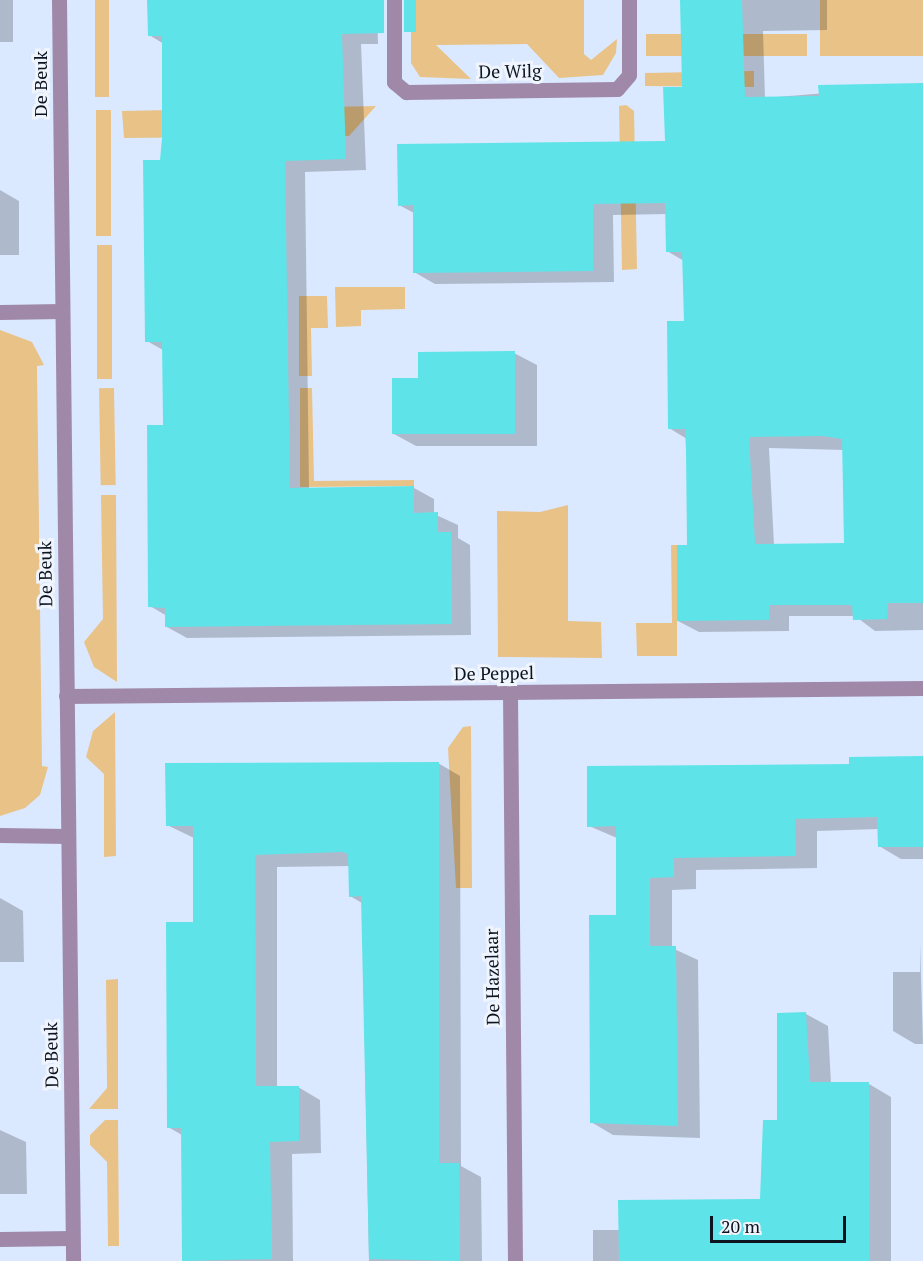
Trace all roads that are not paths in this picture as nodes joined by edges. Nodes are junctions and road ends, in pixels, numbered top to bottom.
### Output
1 (58, 0) edge
2 (394, 0) edge
3 (629, 0) edge
4 (62, 311) junction
5 (0, 312) edge
6 (923, 688) edge
7 (510, 692) junction
8 (66, 696) junction
9 (0, 835) edge
10 (67, 836) junction
11 (72, 1238) junction
12 (0, 1239) edge
13 (73, 1261) edge
14 (515, 1261) edge

1 - 4 street, De Beuk
2 - 3 street, De Wilg
4 - 5 street
4 - 8 street, De Beuk
6 - 7 street, De Peppel
7 - 8 street, De Peppel
7 - 14 street, De Hazelaar
8 - 10 street, De Beuk
9 - 10 street
10 - 11 street, De Beuk
11 - 12 street
11 - 13 street, De Beuk

